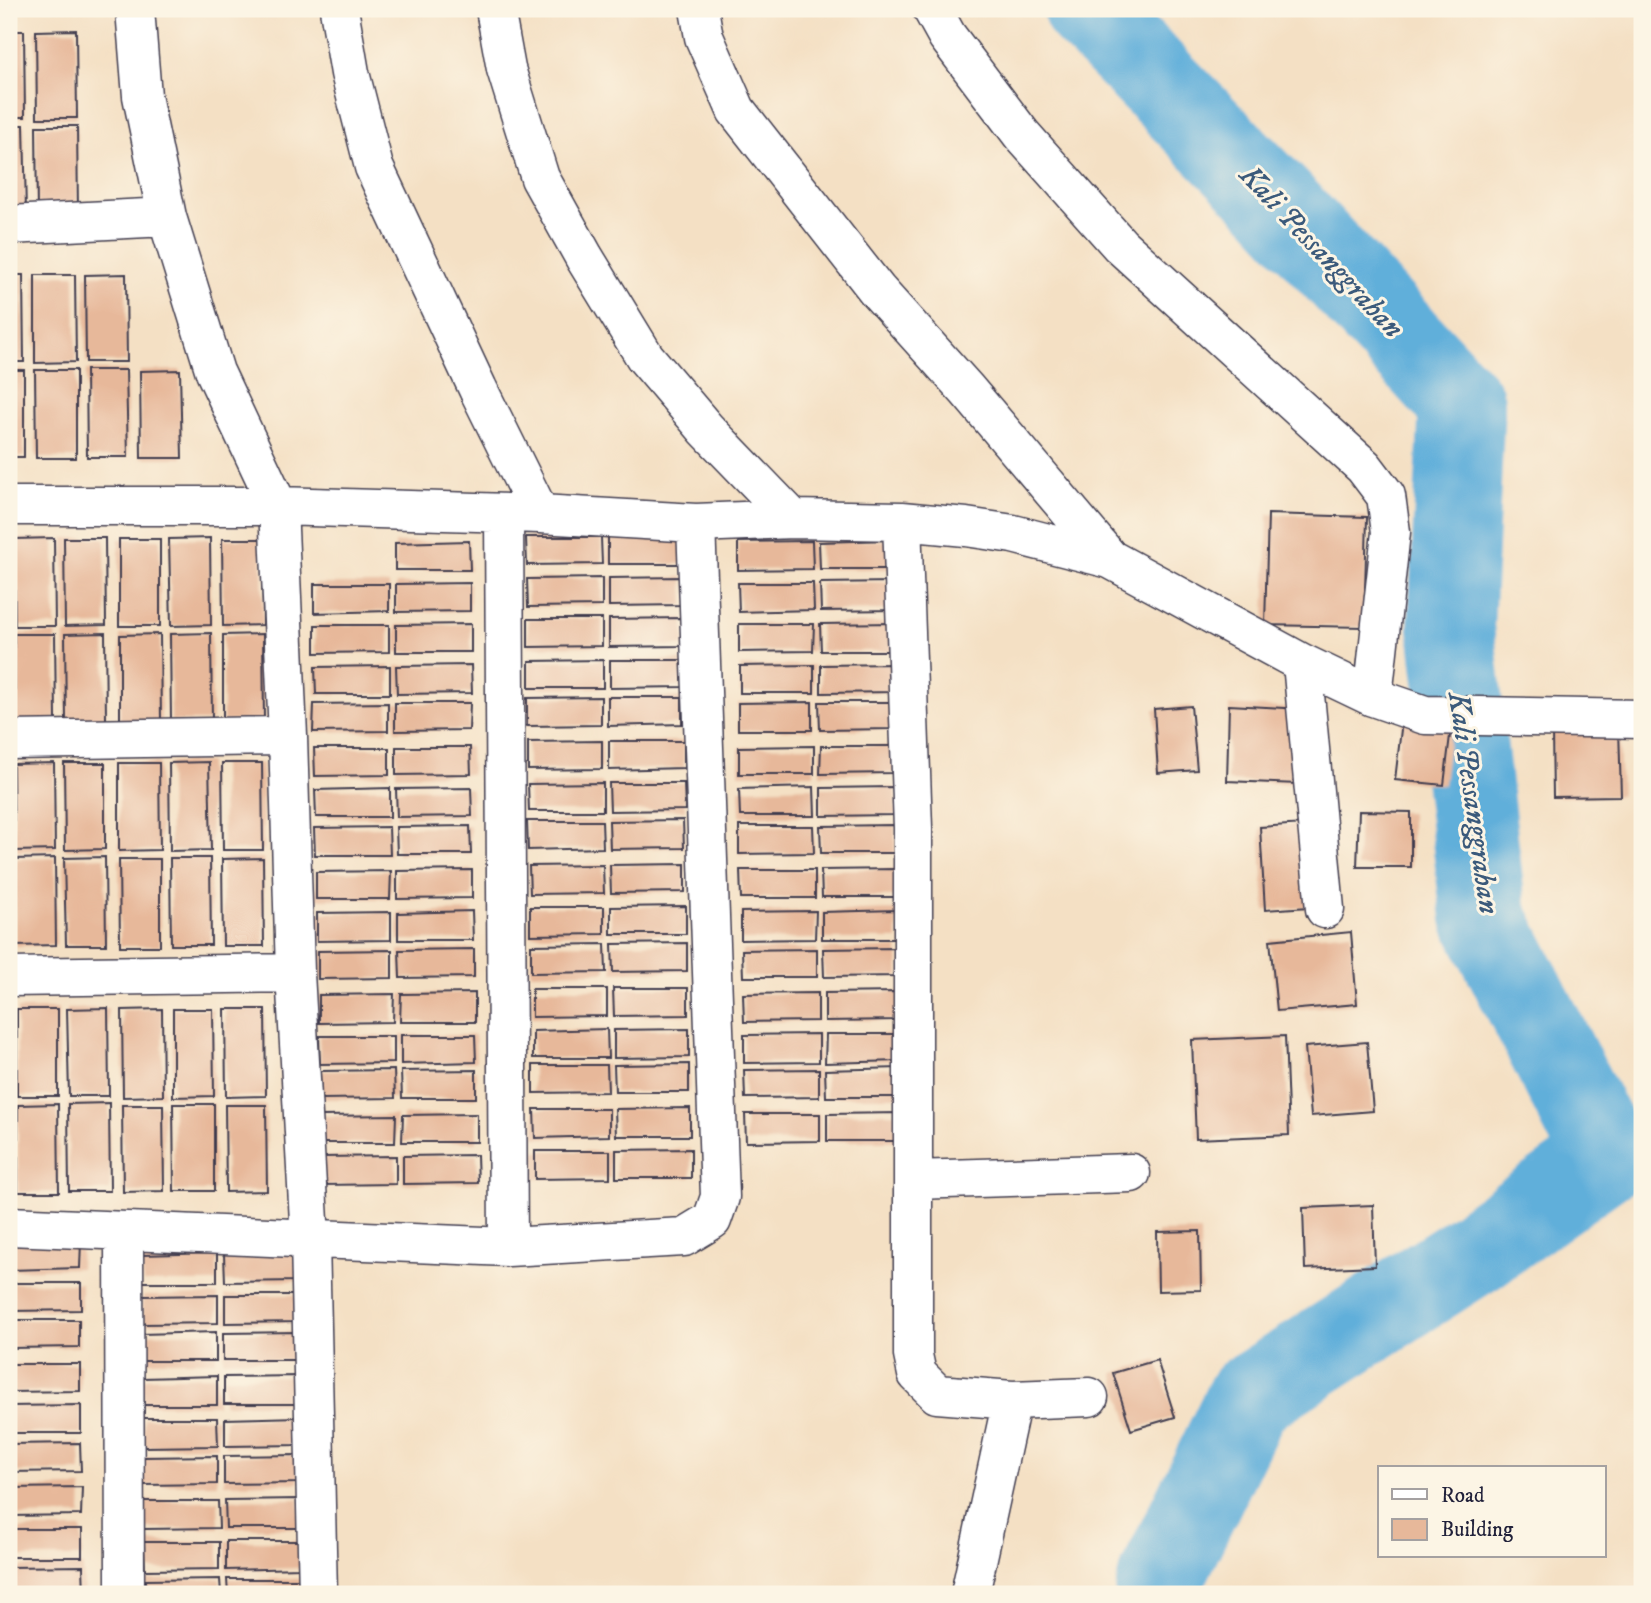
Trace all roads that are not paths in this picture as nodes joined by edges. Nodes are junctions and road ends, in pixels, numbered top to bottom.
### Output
1 (135, 9) edge
2 (339, 9) edge
3 (495, 9) edge
4 (699, 9) edge
5 (932, 9) edge
6 (167, 217) junction
7 (9, 225) edge
8 (9, 506) edge
9 (278, 506) junction
10 (522, 514) junction
11 (793, 519) junction
12 (902, 521) junction
13 (696, 523) junction
14 (1110, 559) junction
15 (1302, 663) junction
16 (1373, 697) junction
17 (1642, 719) edge
18 (288, 736) junction
19 (9, 740) edge
20 (1325, 909) dead end
21 (295, 973) junction
22 (9, 977) edge
23 (1131, 1173) dead end
24 (914, 1180) junction
25 (9, 1226) edge
26 (124, 1231) junction
27 (310, 1239) junction
28 (508, 1247) junction
29 (1089, 1397) dead end
30 (1012, 1400) junction
31 (125, 1594) edge
32 (318, 1594) edge
33 (970, 1594) edge

1 - 6 street
2 - 10 street
3 - 11 street
4 - 14 street
5 - 16 street
6 - 7 street
6 - 9 street
8 - 9 street
9 - 10 street
9 - 18 street
10 - 13 street
10 - 28 street
11 - 12 street
11 - 13 street
12 - 14 street
12 - 24 street
13 - 28 street
14 - 15 street
15 - 16 street
15 - 20 street
16 - 17 street
18 - 19 street
18 - 21 street
21 - 22 street
21 - 27 street
23 - 24 street
24 - 30 street
25 - 26 street
26 - 27 street
26 - 31 street
27 - 28 street
27 - 32 street
29 - 30 street
30 - 33 street

